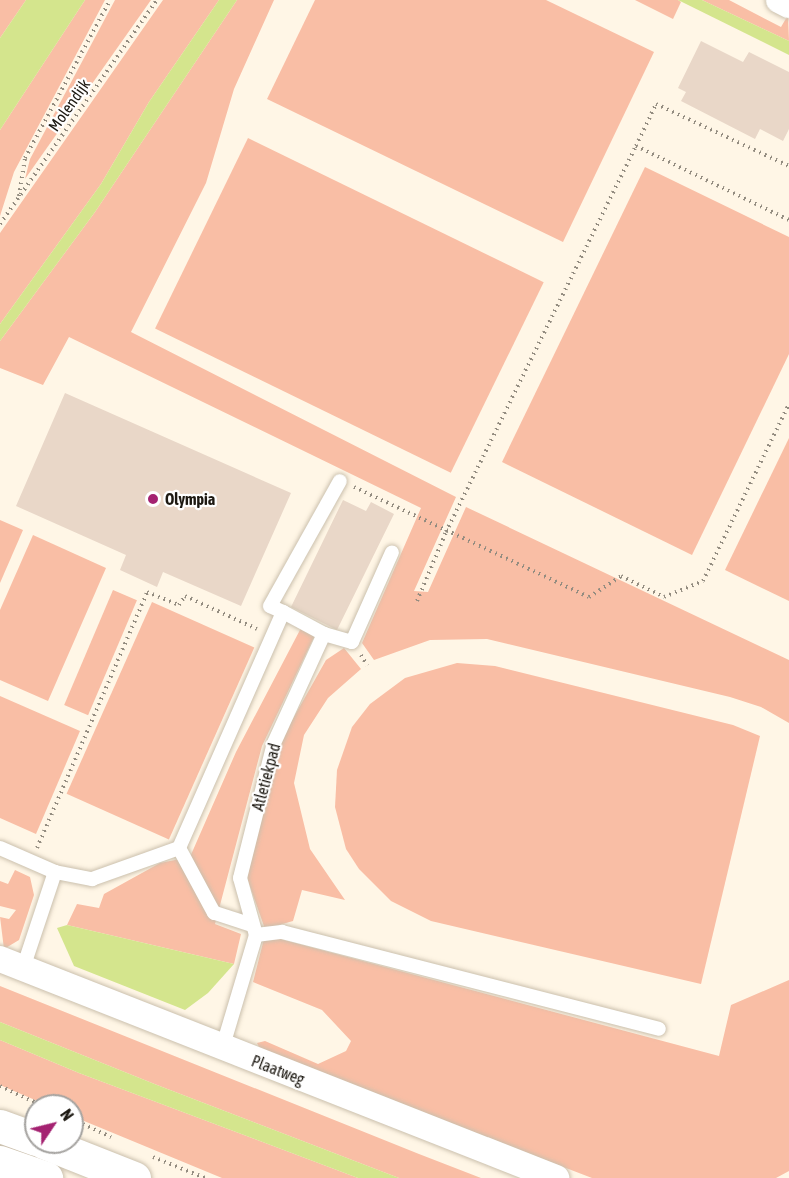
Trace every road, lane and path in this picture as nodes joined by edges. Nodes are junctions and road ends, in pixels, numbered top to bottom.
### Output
1 (110, 0) edge
2 (157, 0) edge
3 (779, 0) edge
4 (789, 5) edge
5 (636, 146) junction
6 (789, 166) edge
7 (19, 198) junction
8 (789, 220) edge
9 (0, 224) edge
10 (789, 404) edge
11 (340, 481) joint
12 (446, 532) junction
13 (392, 552) dead end
14 (417, 601) dead end
15 (270, 606) junction
16 (283, 612) junction
17 (324, 634) junction
18 (0, 848) edge
19 (178, 848) junction
20 (31, 862) junction
21 (55, 872) junction
22 (254, 930) junction
23 (11, 964) edge
24 (659, 1029) dead end
25 (222, 1049) junction
26 (0, 1086) edge
27 (24, 1097) edge
28 (0, 1126) edge
29 (24, 1135) edge
30 (73, 1154) edge
31 (0, 1162) edge
32 (46, 1178) edge
33 (134, 1178) edge
34 (556, 1178) edge

1 - 7 path
2 - 7 path, Molendijk
3 - 4 street
5 - 6 path
5 - 8 path
5 - 12 path
7 - 9 path, Molendijk
10 - 12 path
11 - 12 path
11 - 15 lane
12 - 14 path
13 - 17 lane
15 - 16 lane
15 - 20 path
16 - 17 lane
16 - 19 lane
17 - 22 lane, Atletiekpad
18 - 20 lane
19 - 21 lane
19 - 22 lane
20 - 21 lane
21 - 23 lane
22 - 24 lane
22 - 25 lane
23 - 25 street, Plaatweg
25 - 34 street, Plaatweg
26 - 27 path
28 - 29 main road
30 - 33 main road
31 - 32 main road

